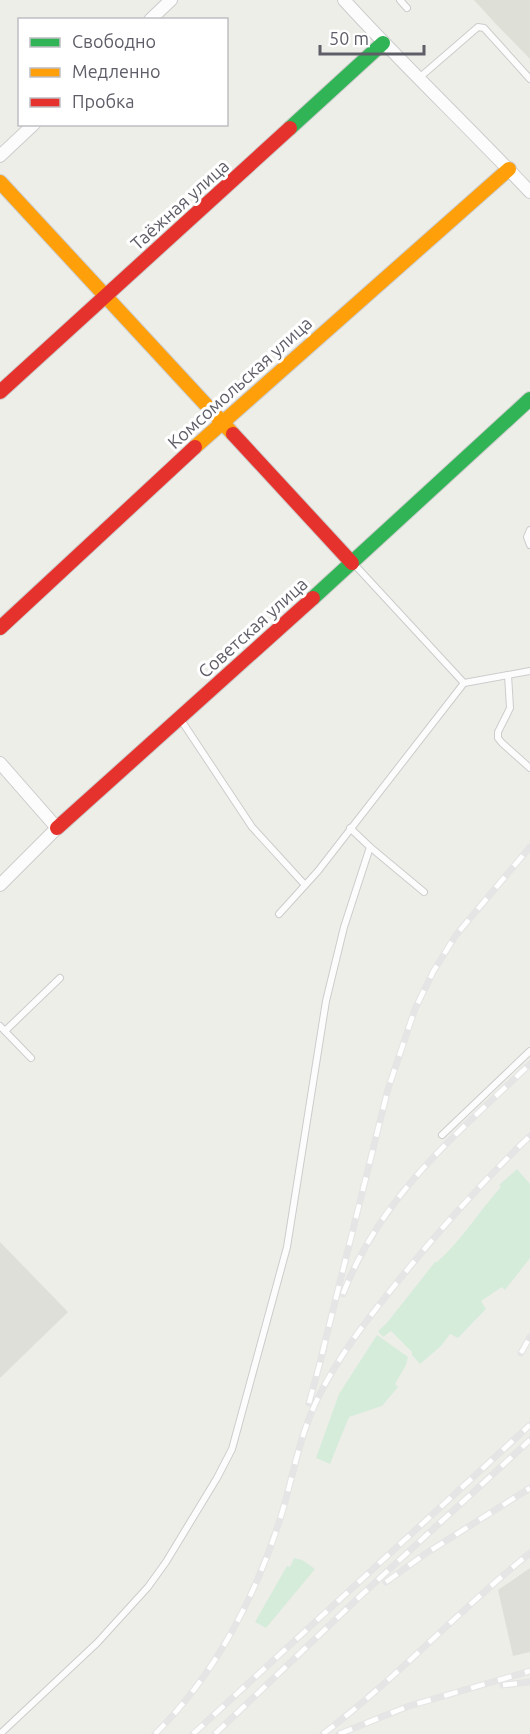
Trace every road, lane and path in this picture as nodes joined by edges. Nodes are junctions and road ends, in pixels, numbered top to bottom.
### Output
1 (171, 0) edge
2 (344, 0) edge
3 (400, 0) edge
4 (407, 8) dead end
5 (152, 18) edge
6 (383, 43) junction
7 (419, 78) junction
8 (530, 79) edge
9 (32, 126) edge
10 (0, 156) edge
11 (508, 169) junction
12 (0, 182) edge
13 (530, 192) edge
14 (106, 296) junction
15 (0, 392) edge
16 (530, 399) edge
17 (222, 422) junction
18 (530, 530) edge
19 (530, 545) edge
20 (352, 562) junction
21 (0, 628) edge
22 (530, 671) edge
23 (508, 675) junction
24 (464, 683) junction
25 (180, 718) junction
26 (0, 763) edge
27 (530, 768) edge
28 (57, 828) junction
29 (350, 828) junction
30 (370, 847) junction
31 (0, 885) edge
32 (305, 885) junction
33 (424, 892) dead end
34 (279, 914) dead end
35 (60, 978) dead end
36 (3, 1029) edge
37 (530, 1051) edge
38 (31, 1058) dead end
39 (442, 1135) dead end
40 (0, 1734) edge

1 - 5 street
2 - 6 street
3 - 4 lane
6 - 7 street
6 - 14 street, Таёжная улица
7 - 8 lane
7 - 11 street
9 - 10 street
11 - 13 street
11 - 17 street, Комсомольская улица
12 - 14 street
14 - 15 street, Таёжная улица
14 - 17 street
16 - 20 street, Советская улица
17 - 20 street
17 - 21 street, Комсомольская улица
18 - 19 lane
20 - 24 lane
20 - 25 street, Советская улица
22 - 23 lane
23 - 24 lane
23 - 27 lane
24 - 29 lane
25 - 28 street, Советская улица
25 - 32 lane
26 - 28 street
28 - 31 street, Советская улица
29 - 30 lane
29 - 32 lane
30 - 33 lane
30 - 40 lane
32 - 34 lane
35 - 36 lane
36 - 38 lane
37 - 39 lane

